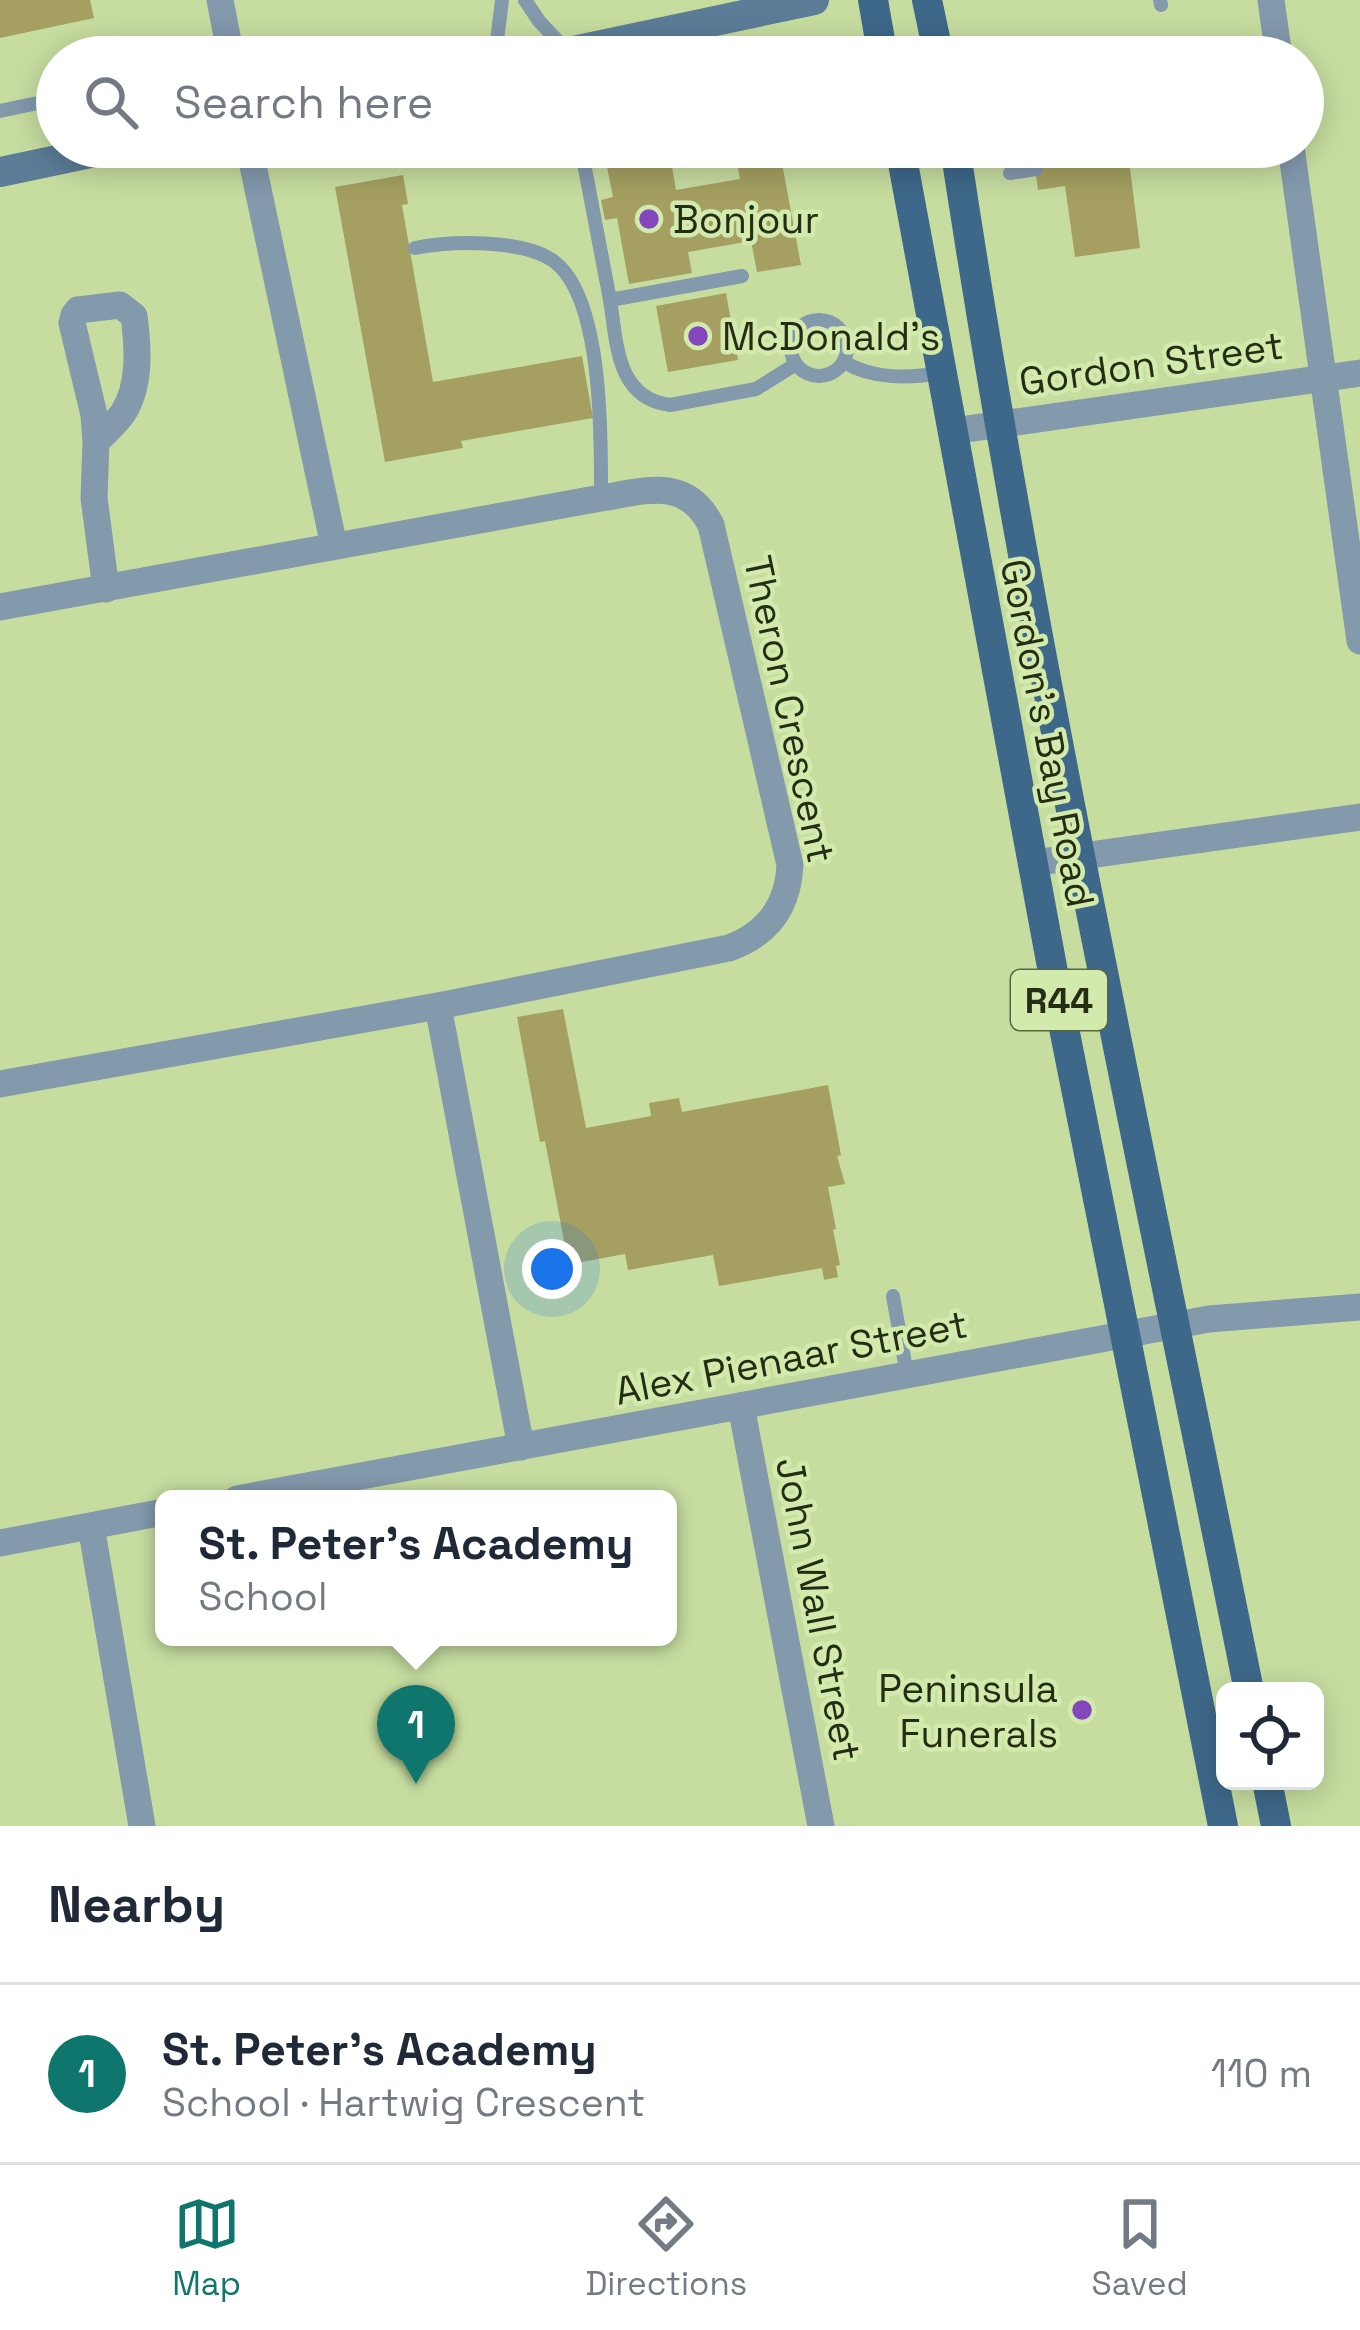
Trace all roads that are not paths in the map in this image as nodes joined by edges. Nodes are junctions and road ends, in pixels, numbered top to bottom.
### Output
1 (220, 0) edge
2 (502, 0) edge
3 (524, 0) edge
4 (814, 0) edge
5 (873, 0) edge
6 (927, 0) edge
7 (1271, 0) edge
8 (227, 36) edge
9 (498, 36) edge
10 (546, 36) edge
11 (699, 36) edge
12 (879, 36) edge
13 (935, 36) edge
14 (1276, 36) edge
15 (36, 103) edge
16 (0, 111) edge
17 (36, 164) edge
18 (253, 168) edge
19 (585, 168) edge
20 (904, 168) edge
21 (958, 168) edge
22 (1294, 168) edge
23 (1036, 169) dead end
24 (0, 172) edge
25 (1010, 173) dead end
26 (415, 248) dead end
27 (742, 276) dead end
28 (610, 300) junction
29 (844, 362) junction
30 (796, 364) junction
31 (942, 373) junction
32 (1360, 373) edge
33 (1323, 378) junction
34 (999, 423) junction
35 (953, 431) junction
36 (97, 442) junction
37 (601, 498) junction
38 (334, 546) junction
39 (106, 589) junction
40 (0, 607) edge
41 (1360, 641) edge
42 (1360, 817) edge
43 (1080, 855) junction
44 (1033, 863) junction
45 (438, 1006) junction
46 (0, 1084) edge
47 (893, 1296) dead end
48 (1360, 1307) edge
49 (1174, 1326) junction
50 (1125, 1334) junction
51 (908, 1375) junction
52 (741, 1406) junction
53 (520, 1447) junction
54 (286, 1490) edge
55 (155, 1514) edge
56 (91, 1526) junction
57 (0, 1544) edge
58 (1247, 1682) edge
59 (1269, 1790) edge
60 (142, 1826) edge
61 (821, 1826) edge
62 (1223, 1826) edge
63 (1276, 1826) edge

1 - 8 street
2 - 9 lane
3 - 10 lane
4 - 11 street
5 - 12 main road
6 - 13 main road
7 - 14 street
15 - 16 lane
17 - 24 street
18 - 38 street
19 - 28 lane
20 - 31 main road, Gordon's Bay Road / R44
21 - 34 main road, Gordon's Bay Road / R44
22 - 33 street
23 - 25 lane
26 - 37 lane
27 - 28 lane
28 - 30 lane
29 - 30 lane
29 - 30 lane
29 - 31 lane
31 - 35 main road, Gordon's Bay Road / R44
32 - 33 street, Gordon Street
33 - 34 street, Gordon Street
33 - 41 street
34 - 35 street, Gordon Street
34 - 43 main road, Gordon's Bay Road / R44
35 - 44 main road, Gordon's Bay Road / R44
36 - 36 street
36 - 39 street
37 - 38 street, Theron Crescent
37 - 45 street, Theron Crescent
38 - 39 street, Theron Crescent
39 - 40 street, Theron Crescent
42 - 43 street
43 - 44 street
43 - 49 main road, Gordon's Bay Road / R44
44 - 50 main road, Gordon's Bay Road / R44
45 - 46 street, Theron Crescent
45 - 53 street
47 - 51 lane
48 - 49 street, Alex Pienaar Street
49 - 50 street, Alex Pienaar Street
49 - 58 main road, Gordon's Bay Road / R44
50 - 51 street, Alex Pienaar Street
50 - 62 main road, Gordon's Bay Road / R44
51 - 52 street, Alex Pienaar Street
52 - 53 street, Alex Pienaar Street
52 - 61 street, John Wall Street
53 - 54 street, Alex Pienaar Street
55 - 56 street
56 - 57 street
56 - 60 street
59 - 63 main road

